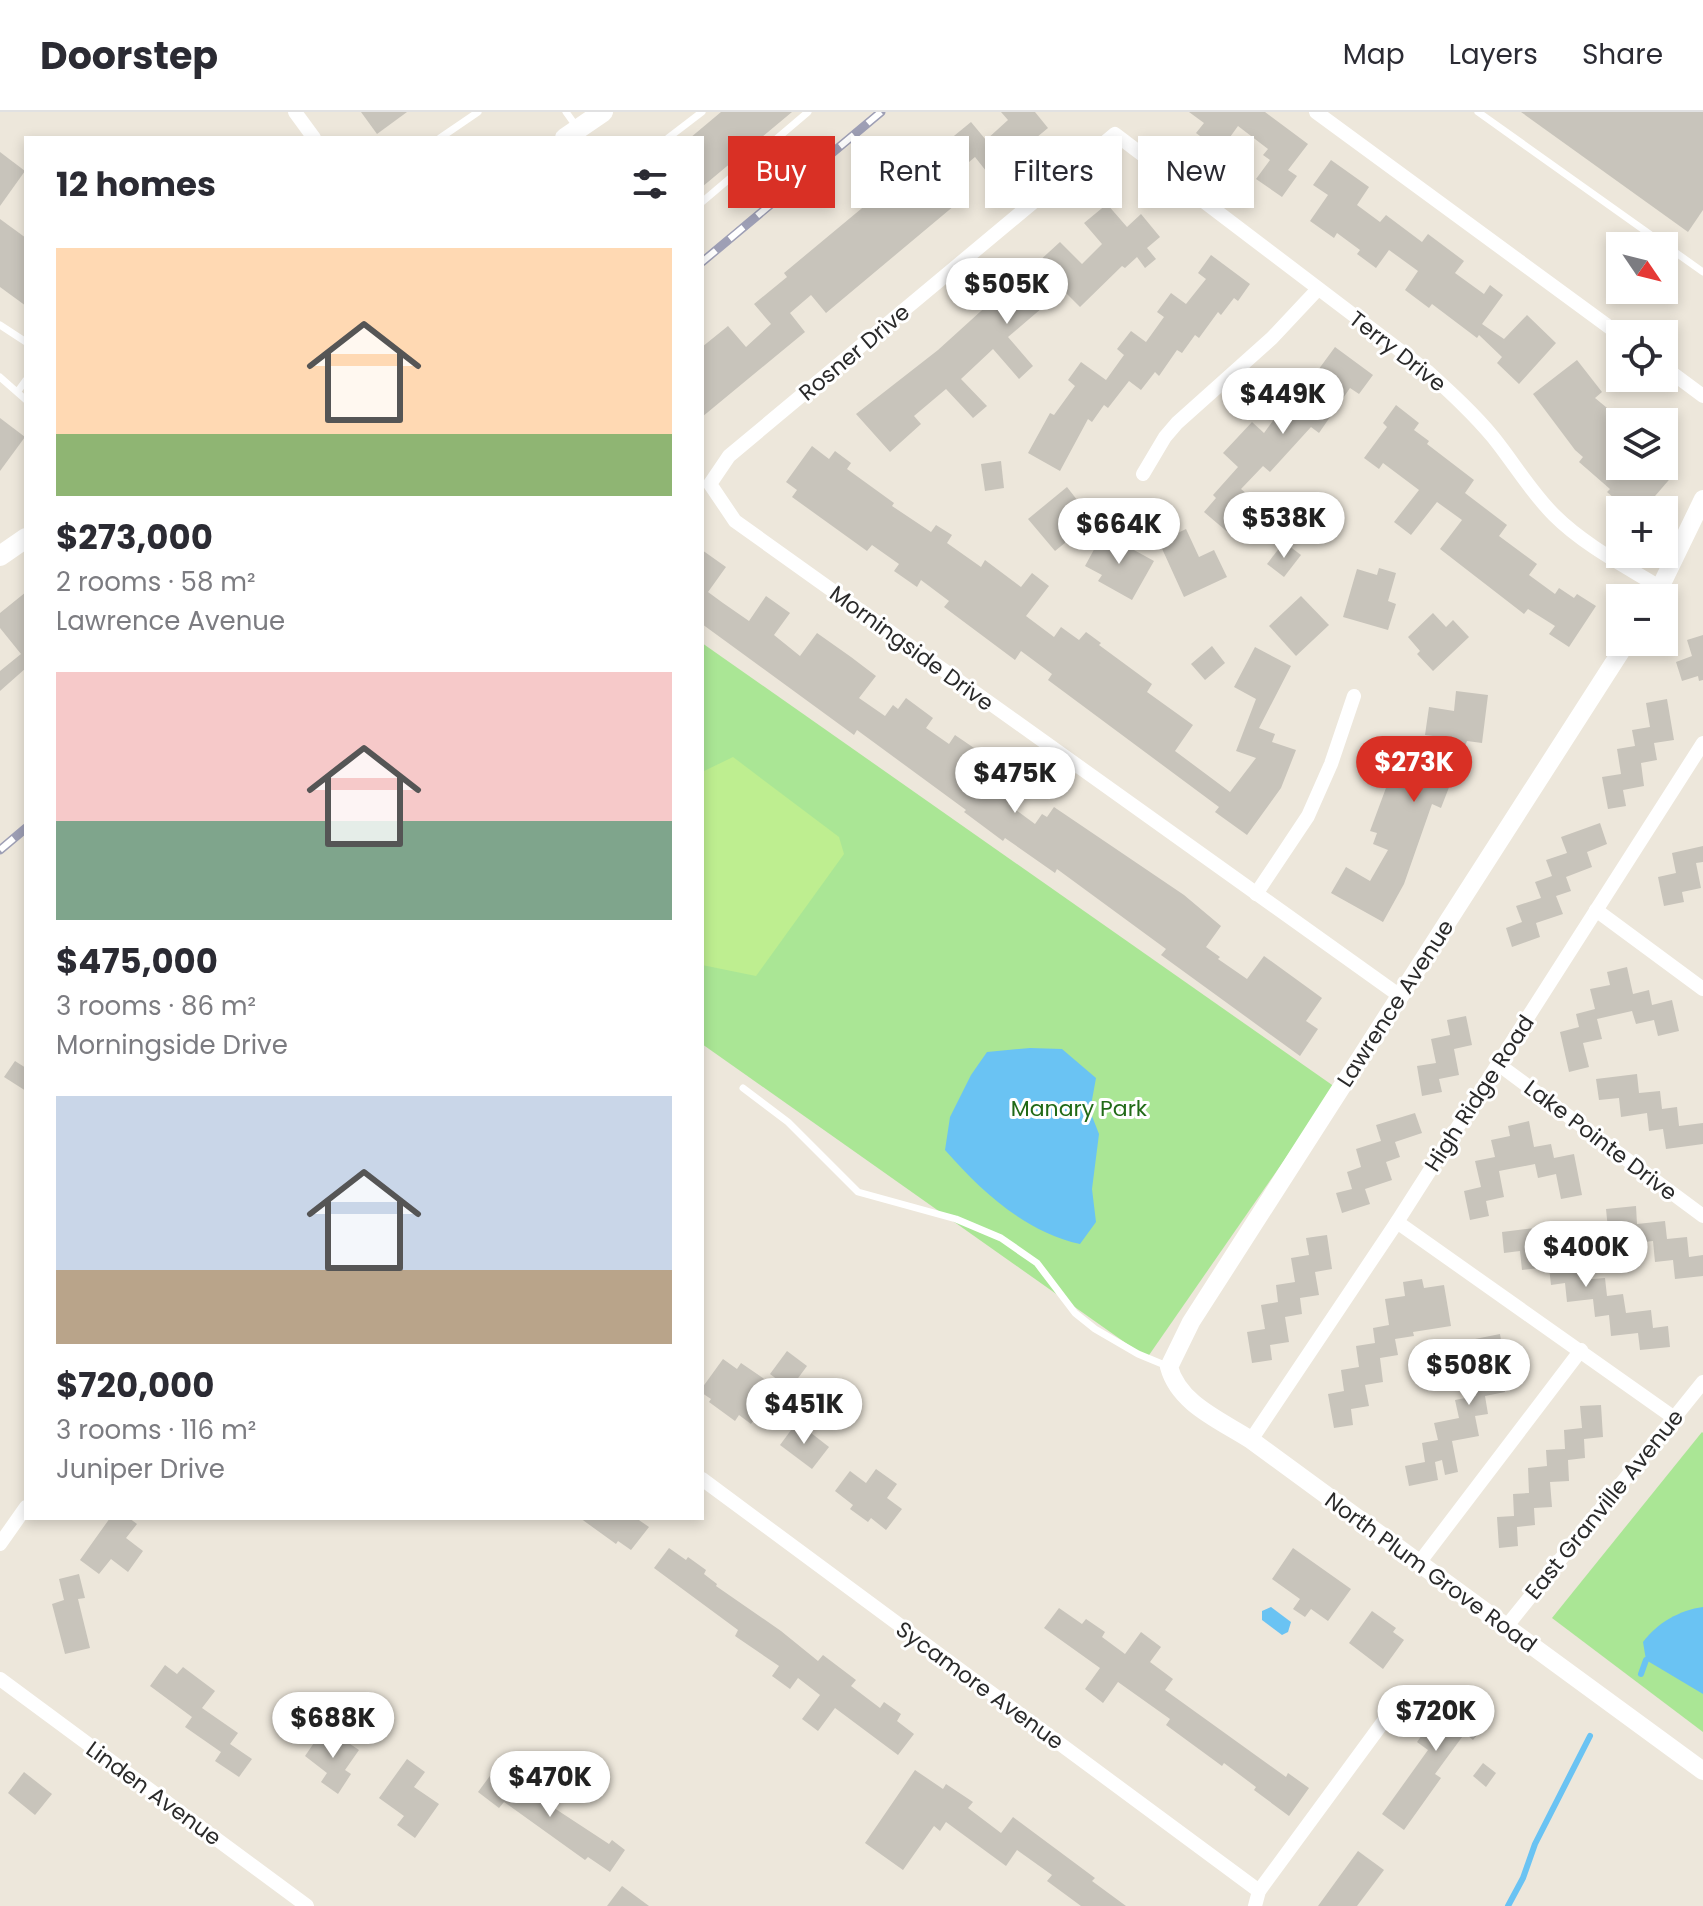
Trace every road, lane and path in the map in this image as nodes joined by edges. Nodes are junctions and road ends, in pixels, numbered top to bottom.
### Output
1 (295, 112) edge
2 (478, 112) edge
3 (566, 112) edge
4 (603, 112) edge
5 (702, 112) edge
6 (808, 112) edge
7 (1316, 112) edge
8 (1478, 112) edge
9 (1115, 134) joint
10 (572, 135) edge
11 (313, 136) edge
12 (443, 136) edge
13 (671, 136) edge
14 (704, 200) edge
15 (1703, 272) edge
16 (1318, 289) junction
17 (0, 325) edge
18 (1606, 325) edge
19 (24, 341) edge
20 (0, 377) edge
21 (1678, 377) edge
22 (24, 383) edge
23 (18, 391) junction
24 (1703, 396) edge
25 (24, 398) edge
26 (1143, 474) dead end
27 (710, 484) joint
28 (1703, 499) edge
29 (24, 539) edge
30 (0, 556) edge
31 (1645, 584) edge
32 (1662, 584) edge
33 (1618, 656) edge
34 (1354, 696) dead end
35 (1703, 743) edge
36 (1698, 763) edge
37 (1256, 894) junction
38 (1596, 910) junction
39 (1703, 989) edge
40 (1400, 996) junction
41 (1498, 1064) junction
42 (743, 1088) dead end
43 (1703, 1216) edge
44 (1397, 1222) junction
45 (1581, 1350) junction
46 (1169, 1367) junction
47 (1703, 1382) edge
48 (1673, 1417) junction
49 (1251, 1440) junction
50 (704, 1481) edge
51 (24, 1510) edge
52 (0, 1544) edge
53 (1419, 1563) junction
54 (1506, 1627) junction
55 (0, 1679) edge
56 (1400, 1699) dead end
57 (1703, 1771) edge
58 (1257, 1899) edge
59 (300, 1904) edge

1 - 11 street
2 - 12 lane
3 - 10 lane
4 - 10 main road
5 - 13 lane
6 - 14 lane
7 - 18 street
8 - 15 lane
9 - 16 street, Terry Drive
9 - 27 street, Rosner Drive
16 - 26 street
16 - 31 street, Terry Drive
17 - 19 lane
20 - 23 lane
21 - 24 street
22 - 23 lane
23 - 25 lane
27 - 37 street, Morningside Drive
28 - 32 street
29 - 30 main road
33 - 40 street, Lawrence Avenue
34 - 37 street
35 - 36 street, High Ridge Road
36 - 38 street, High Ridge Road
37 - 40 street, Morningside Drive
38 - 39 street
38 - 41 street, High Ridge Road
40 - 46 street, Lawrence Avenue
41 - 43 street, Lake Pointe Drive
41 - 44 street, High Ridge Road
42 - 46 lane
44 - 45 street
44 - 49 street, High Ridge Road
45 - 48 street
45 - 53 street
46 - 49 street, North Plum Grove Road
47 - 48 street, East Granville Avenue
48 - 54 street, East Granville Avenue
49 - 53 street, North Plum Grove Road
50 - 58 street, Sycamore Avenue
51 - 52 street
53 - 54 street, North Plum Grove Road
54 - 57 street, North Plum Grove Road
55 - 59 street, Linden Avenue
56 - 58 street

